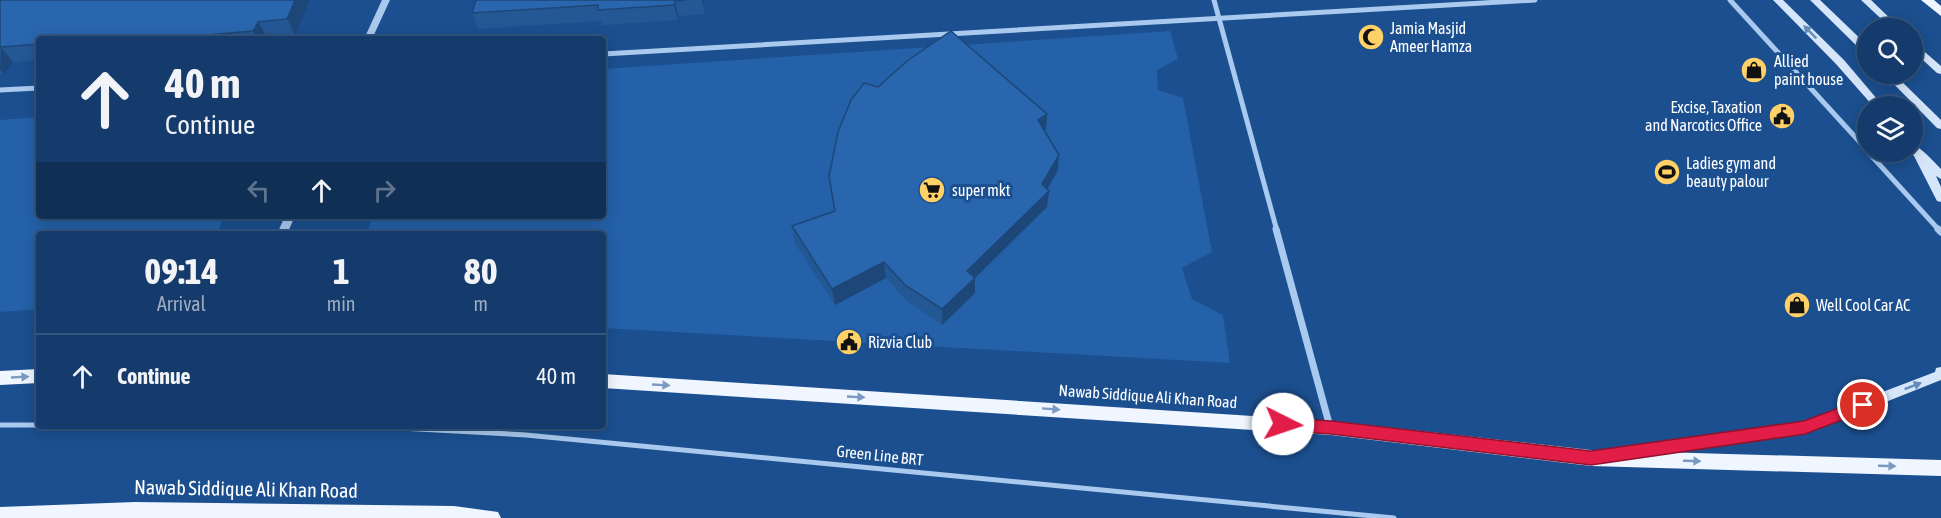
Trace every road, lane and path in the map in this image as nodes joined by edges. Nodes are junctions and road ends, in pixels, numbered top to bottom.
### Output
1 (386, 0) edge
2 (1214, 0) edge
3 (1535, 0) edge
4 (1730, 0) edge
5 (1778, 0) edge
6 (1815, 0) edge
7 (1866, 0) edge
8 (1928, 0) edge
9 (1941, 12) edge
10 (1218, 17) junction
11 (1885, 18) edge
12 (369, 36) edge
13 (1857, 41) edge
14 (606, 54) edge
15 (1923, 54) edge
16 (1941, 71) edge
17 (1898, 84) edge
18 (36, 88) edge
19 (0, 90) edge
20 (1869, 96) edge
21 (1941, 126) edge
22 (1857, 139) edge
23 (1923, 158) edge
24 (1878, 162) edge
25 (1922, 162) edge
26 (1941, 175) edge
27 (1941, 198) edge
28 (1941, 232) edge
29 (1941, 372) edge
30 (36, 376) edge
31 (0, 378) edge
32 (606, 381) edge
33 (0, 425) edge
34 (36, 425) edge
35 (1331, 428) junction
36 (414, 429) edge
37 (1591, 458) junction
38 (1941, 468) edge
39 (0, 515) edge
40 (492, 518) edge
41 (1394, 518) edge

1 - 12 street
2 - 10 street
3 - 10 street
4 - 22 street
20 -> 5 main road
6 - 13 main road
7 - 11 main road
8 - 9 main road
10 - 14 street
10 - 35 street
15 - 16 main road
17 - 21 main road
18 - 19 street
23 - 26 main road
24 - 28 street
25 - 27 main road
37 -> 29 main road
31 -> 30 main road
32 -> 35 main road, Nawab Siddique Ali Khan Road
33 - 34 lane
35 - 37 main road, Nawab Siddique Ali Khan Road
36 - 41 lane, Green Line BRT
37 -> 38 main road, Nawab Siddique Ali Khan Road
39 - 40 main road, Nawab Siddique Ali Khan Road

